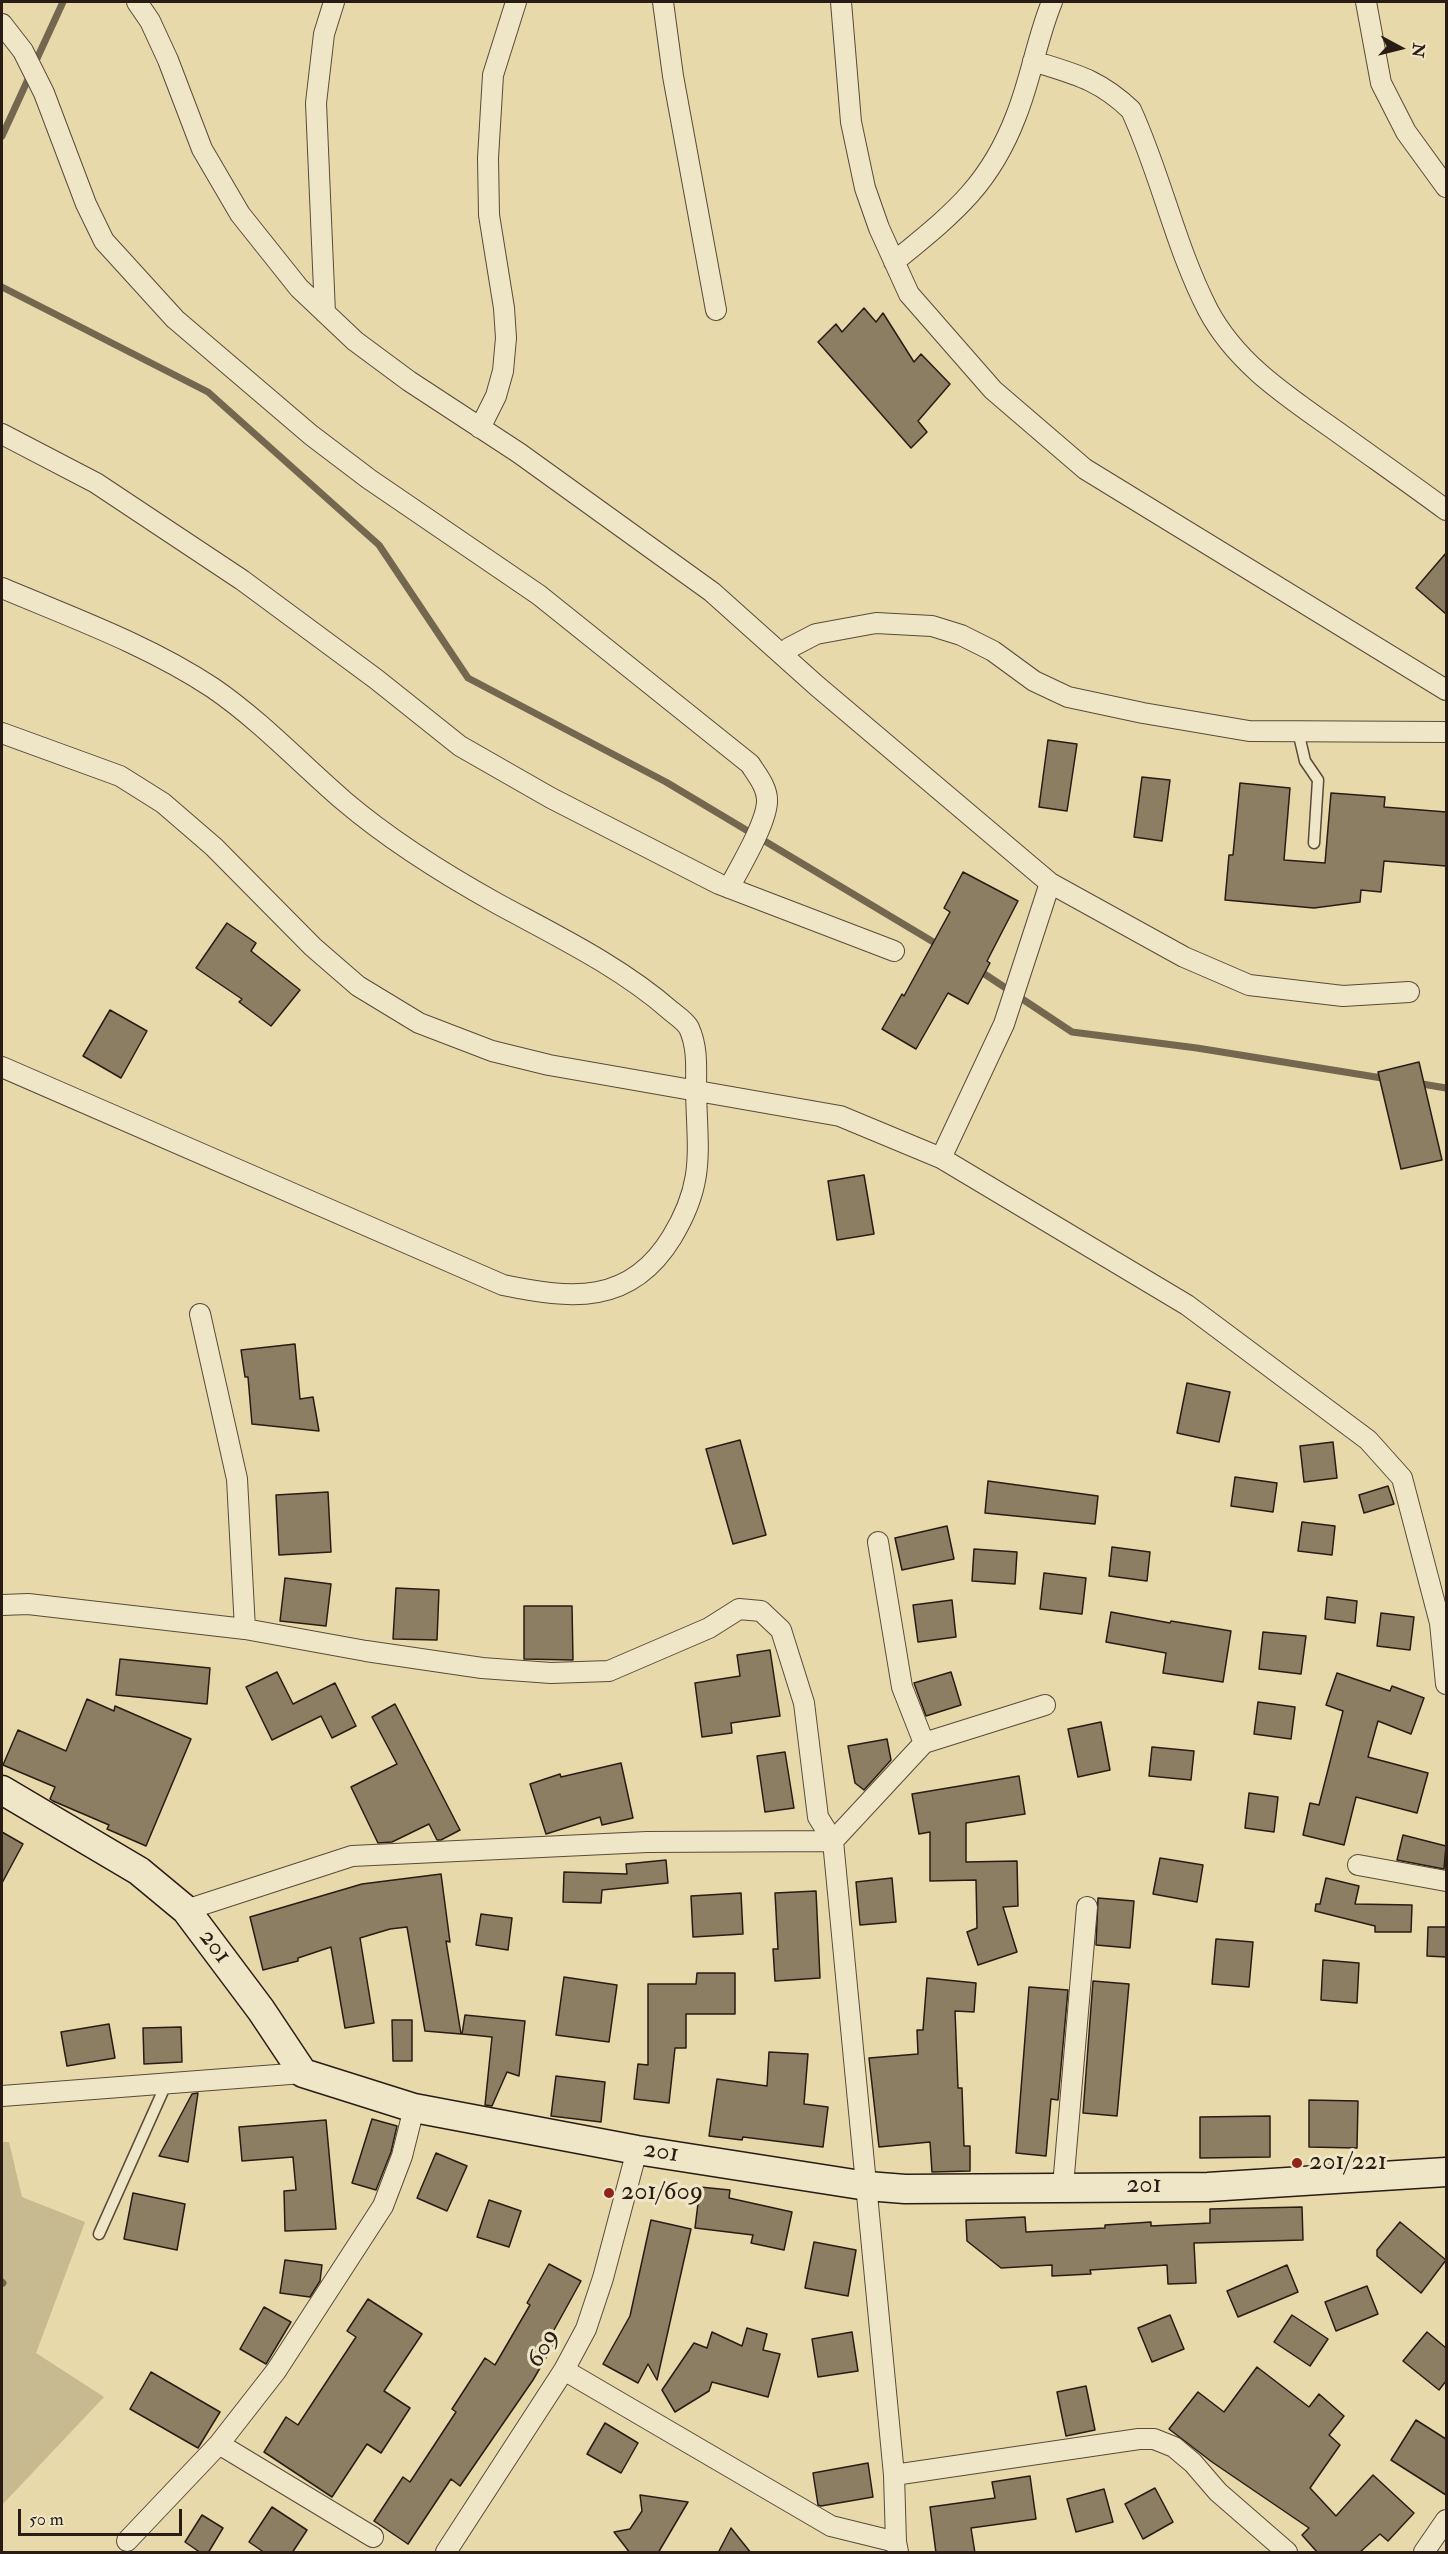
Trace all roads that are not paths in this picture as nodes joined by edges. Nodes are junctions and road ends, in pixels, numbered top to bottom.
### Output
1 (137, 2) edge
2 (334, 2) edge
3 (516, 2) edge
4 (663, 2) edge
5 (841, 2) edge
6 (1052, 2) edge
7 (1366, 2) edge
8 (2, 24) edge
9 (1033, 61) junction
10 (1446, 187) edge
11 (894, 261) junction
12 (716, 310) dead end
13 (325, 313) junction
14 (480, 428) junction
15 (2, 434) edge
16 (1446, 510) edge
17 (2, 588) edge
18 (782, 654) junction
19 (1446, 690) edge
20 (1299, 731) junction
21 (1446, 732) edge
22 (2, 733) edge
23 (1314, 843) dead end
24 (1050, 883) junction
25 (729, 888) junction
26 (894, 951) dead end
27 (1409, 992) dead end
28 (2, 1067) edge
29 (696, 1090) junction
30 (941, 1158) junction
31 (200, 1314) dead end
32 (878, 1542) dead end
33 (2, 1605) edge
34 (1443, 1618) edge
35 (245, 1629) junction
36 (1446, 1684) edge
37 (1045, 1705) dead end
38 (924, 1743) junction
39 (2, 1790) edge
40 (833, 1841) junction
41 (1358, 1865) dead end
42 (1446, 1881) edge
43 (1087, 1906) dead end
44 (186, 1910) junction
45 (303, 2073) junction
46 (167, 2082) junction
47 (2, 2096) edge
48 (414, 2108) junction
49 (637, 2150) junction
50 (1446, 2172) edge
51 (867, 2186) junction
52 (1063, 2186) junction
53 (99, 2234) dead end
54 (564, 2370) junction
55 (219, 2444) junction
56 (894, 2475) junction
57 (1446, 2520) edge
58 (373, 2537) dead end
59 (127, 2541) dead end
60 (897, 2547) edge
61 (446, 2553) edge
62 (1287, 2553) edge
63 (1424, 2553) edge

1 - 13 street
2 - 13 street
3 - 14 street
4 - 12 street
5 - 11 street
6 - 9 street
7 - 10 street
8 - 25 street
9 - 11 street
9 - 16 street
11 - 19 street
13 - 14 street
14 - 18 street
15 - 25 street
17 - 29 street
18 - 20 street
18 - 24 street
20 - 21 street
20 - 23 lane
22 - 29 street
24 - 27 street
24 - 30 street
25 - 26 street
28 - 29 street
29 - 30 street
30 - 34 street
31 - 35 street
32 - 38 street
33 - 35 street
34 - 36 street
35 - 40 street
37 - 38 street
38 - 40 street
39 - 44 street, 201
40 - 44 street
40 - 51 street
41 - 42 street
43 - 52 street
44 - 45 street, 201
45 - 46 street
45 - 48 street, 201
46 - 47 street
46 - 53 lane
48 - 49 street, 201
48 - 55 street
49 - 51 street, 201
49 - 54 street, 609
50 - 52 street, 201
51 - 52 street, 201
51 - 56 street
54 - 60 street
54 - 61 street, 609
55 - 58 street
55 - 59 street
56 - 60 street
56 - 62 street
57 - 63 street

